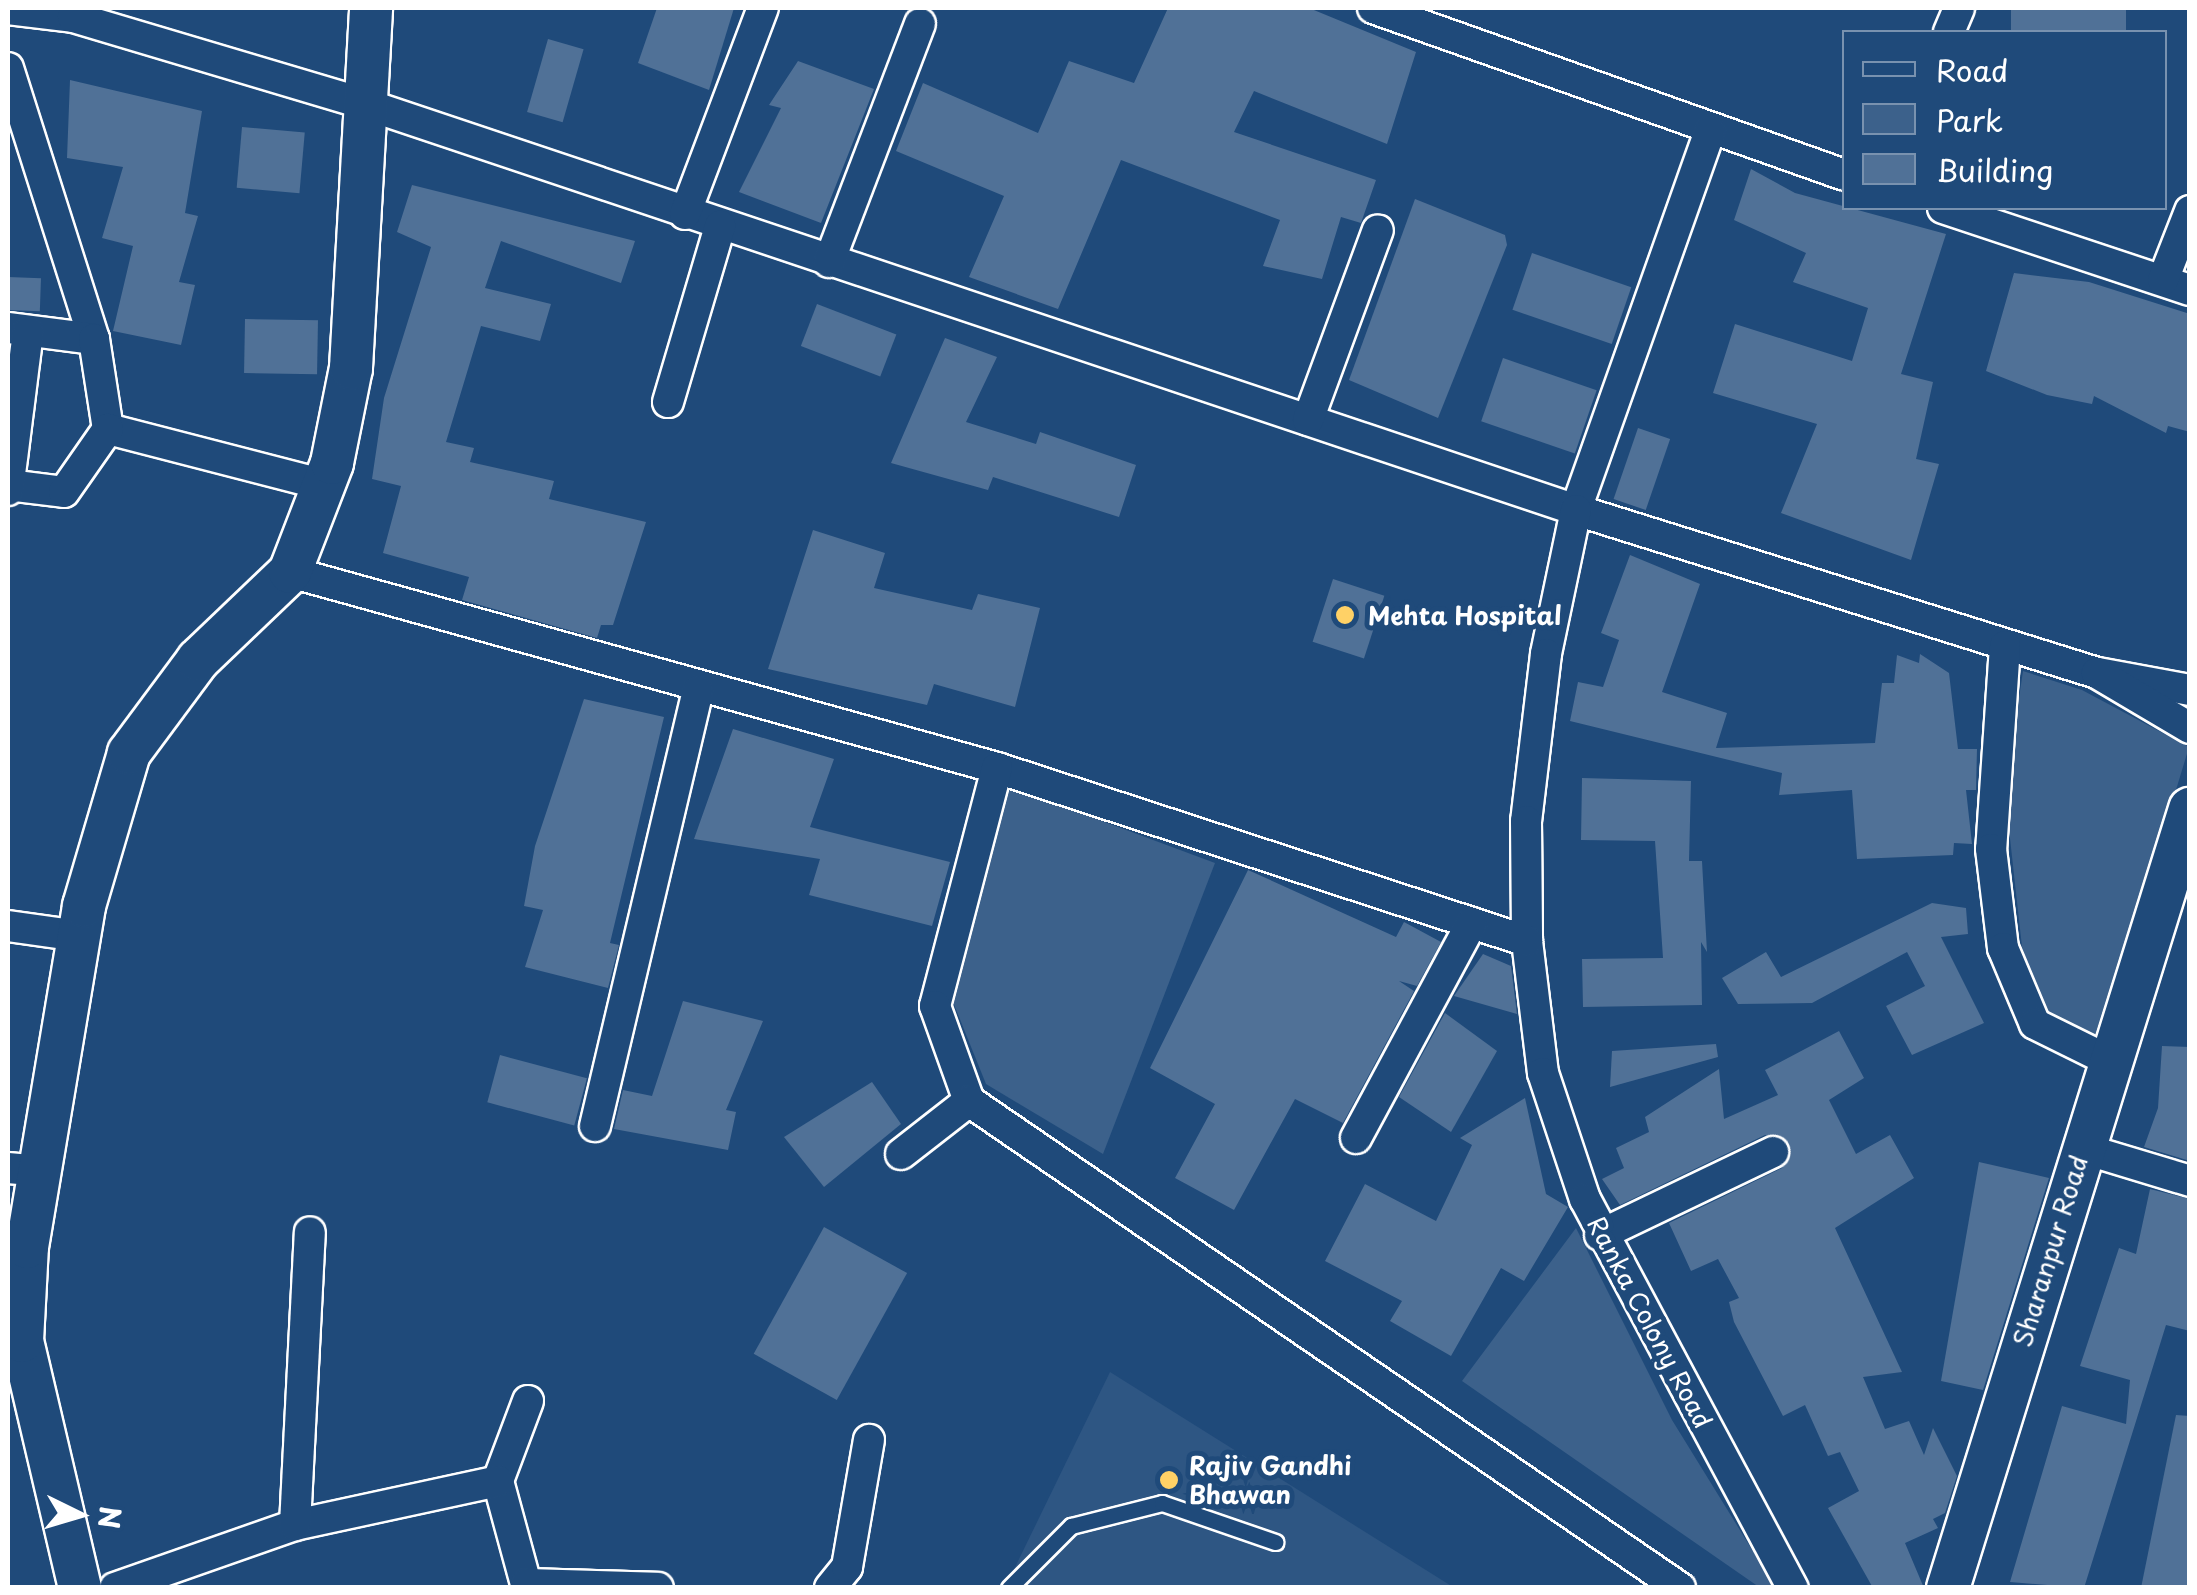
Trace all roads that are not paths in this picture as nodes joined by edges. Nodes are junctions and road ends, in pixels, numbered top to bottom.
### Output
1 (371, 8) edge
2 (764, 8) edge
3 (1374, 8) edge
4 (8, 9) edge
5 (48, 10) edge
6 (920, 24) dead end
7 (8, 68) edge
8 (368, 105) junction
9 (1710, 130) junction
10 (1842, 174) edge
11 (1949, 210) edge
12 (2190, 211) edge
13 (685, 214) junction
14 (720, 226) junction
15 (1378, 230) dead end
16 (829, 262) junction
17 (2176, 285) edge
18 (18, 330) edge
19 (94, 339) junction
20 (668, 402) dead end
21 (1308, 420) junction
22 (108, 429) junction
23 (8, 486) edge
24 (325, 486) junction
25 (1576, 510) junction
26 (290, 572) junction
27 (2005, 646) junction
28 (2096, 673) junction
29 (2190, 690) edge
30 (698, 691) junction
31 (2190, 728) edge
32 (996, 768) junction
33 (2190, 808) edge
34 (2190, 873) edge
35 (2160, 916) junction
36 (1472, 923) junction
37 (8, 926) edge
38 (79, 936) junction
39 (1527, 941) junction
40 (2110, 1061) junction
41 (970, 1101) junction
42 (595, 1126) dead end
43 (1356, 1138) dead end
44 (2080, 1148) junction
45 (1773, 1152) dead end
46 (901, 1154) dead end
47 (24, 1170) edge
48 (2190, 1181) edge
49 (310, 1232) dead end
50 (1600, 1235) junction
51 (528, 1401) dead end
52 (869, 1440) dead end
53 (498, 1480) junction
54 (294, 1525) junction
55 (1275, 1542) dead end
56 (526, 1586) edge
57 (1948, 1587) edge
58 (80, 1588) edge
59 (115, 1588) edge
60 (658, 1588) edge
61 (830, 1588) edge
62 (1009, 1588) edge
63 (1680, 1588) edge
64 (1792, 1588) edge

1 - 8 street
2 - 13 street
3 - 9 street
4 - 5 street
5 - 8 street
6 - 16 street
7 - 19 street
8 - 13 street
8 - 24 street
9 - 10 street
9 - 25 street, Ranka Colony Road
11 - 17 street
12 - 17 street
13 - 14 street
14 - 16 street
14 - 20 street
15 - 21 street
16 - 21 street
18 - 19 street
18 - 23 street
19 - 22 street
21 - 25 street
22 - 23 street
22 - 24 street
24 - 26 street
25 - 27 street
25 - 39 street, Ranka Colony Road
26 - 30 street
26 - 38 street
27 - 28 street
27 - 40 street
28 - 29 street
28 - 31 street
30 - 32 street
30 - 42 street
32 - 36 street
32 - 41 street
33 - 35 street, Sharanpur Road
34 - 35 street, Sharanpur Road
35 - 40 street, Sharanpur Road
36 - 39 street
36 - 43 street
37 - 38 street
38 - 47 street
39 - 50 street, Ranka Colony Road
40 - 44 street, Sharanpur Road
41 - 46 street
41 - 63 street
44 - 48 street
44 - 57 street, Sharanpur Road
45 - 50 street
47 - 58 street
49 - 54 street
50 - 64 street, Ranka Colony Road
51 - 53 street
52 - 61 street
53 - 54 street
53 - 56 street
54 - 59 street
55 - 62 lane
56 - 60 street

